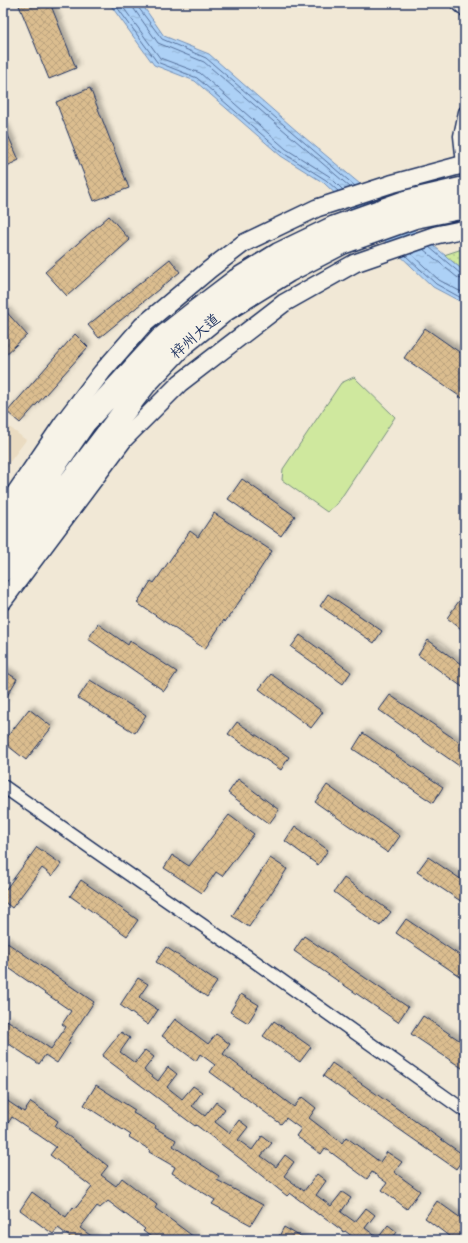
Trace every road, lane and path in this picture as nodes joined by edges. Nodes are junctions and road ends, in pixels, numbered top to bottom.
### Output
1 (457, 3) edge
2 (465, 10) edge
3 (465, 112) edge
4 (464, 164) edge
5 (465, 188) edge
6 (465, 207) edge
7 (410, 209) junction
8 (465, 229) edge
9 (339, 235) junction
10 (3, 511) edge
11 (3, 540) edge
12 (3, 570) edge
13 (3, 602) edge
14 (3, 786) edge
15 (465, 1110) edge

1 - 2 street
3 - 4 street
4 - 10 main road
5 - 7 highway, 梓州大道
6 - 7 highway, 梓州大道
7 - 9 highway, 梓州大道
8 - 13 main road
9 - 11 highway, 梓州大道
9 - 12 highway, 梓州大道
14 - 15 street

